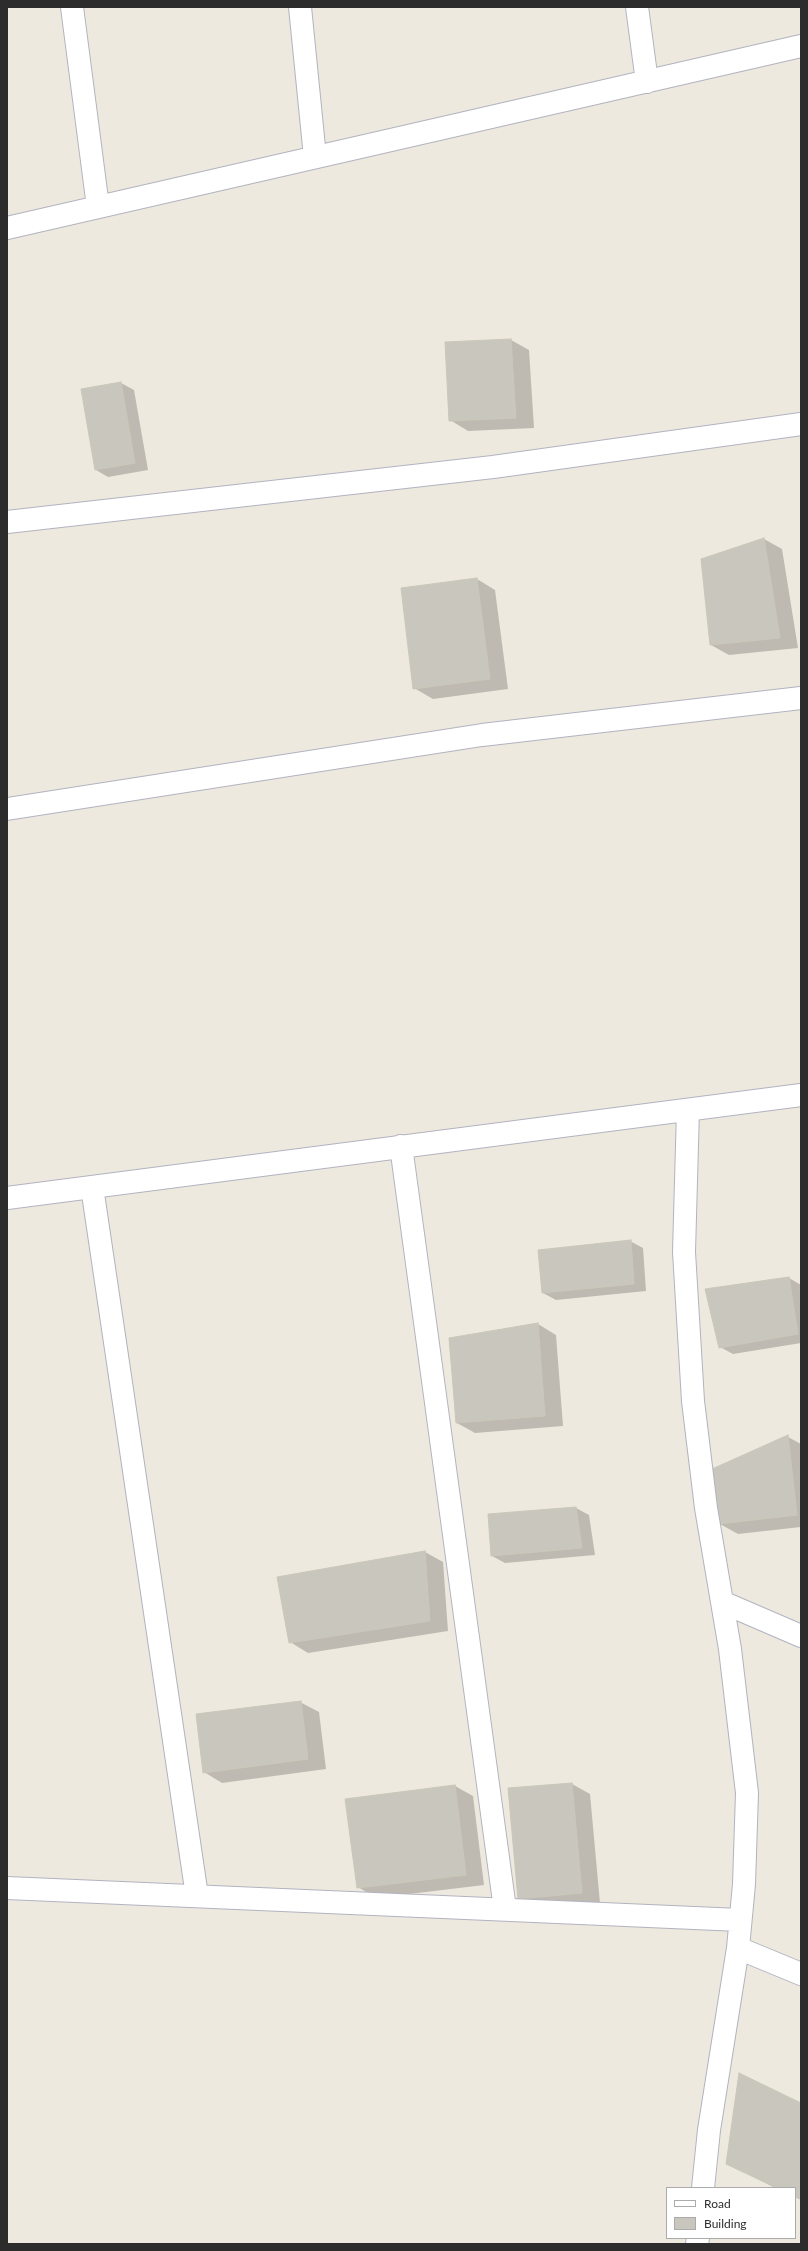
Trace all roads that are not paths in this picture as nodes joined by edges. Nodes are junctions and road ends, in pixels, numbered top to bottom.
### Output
1 (72, 7) edge
2 (300, 7) edge
3 (637, 7) edge
4 (801, 46) edge
5 (647, 82) junction
6 (315, 157) junction
7 (98, 207) junction
8 (7, 228) edge
9 (801, 424) edge
10 (7, 522) edge
11 (801, 698) edge
12 (7, 809) edge
13 (801, 1095) edge
14 (688, 1110) junction
15 (401, 1146) junction
16 (92, 1187) junction
17 (7, 1198) edge
18 (722, 1602) junction
19 (801, 1636) edge
20 (7, 1888) edge
21 (197, 1896) junction
22 (505, 1909) junction
23 (740, 1920) junction
24 (738, 1948) junction
25 (801, 1974) edge
26 (703, 2187) edge

1 - 7 street
2 - 6 street
3 - 5 street
4 - 5 street
5 - 6 street
6 - 7 street
7 - 8 street
9 - 10 street
11 - 12 street
13 - 14 street
14 - 15 street
14 - 18 street
15 - 16 street
15 - 22 street
16 - 17 street
16 - 21 street
18 - 19 street
18 - 23 street
20 - 21 street
21 - 22 street
22 - 23 street
23 - 24 street
24 - 25 street
24 - 26 street

